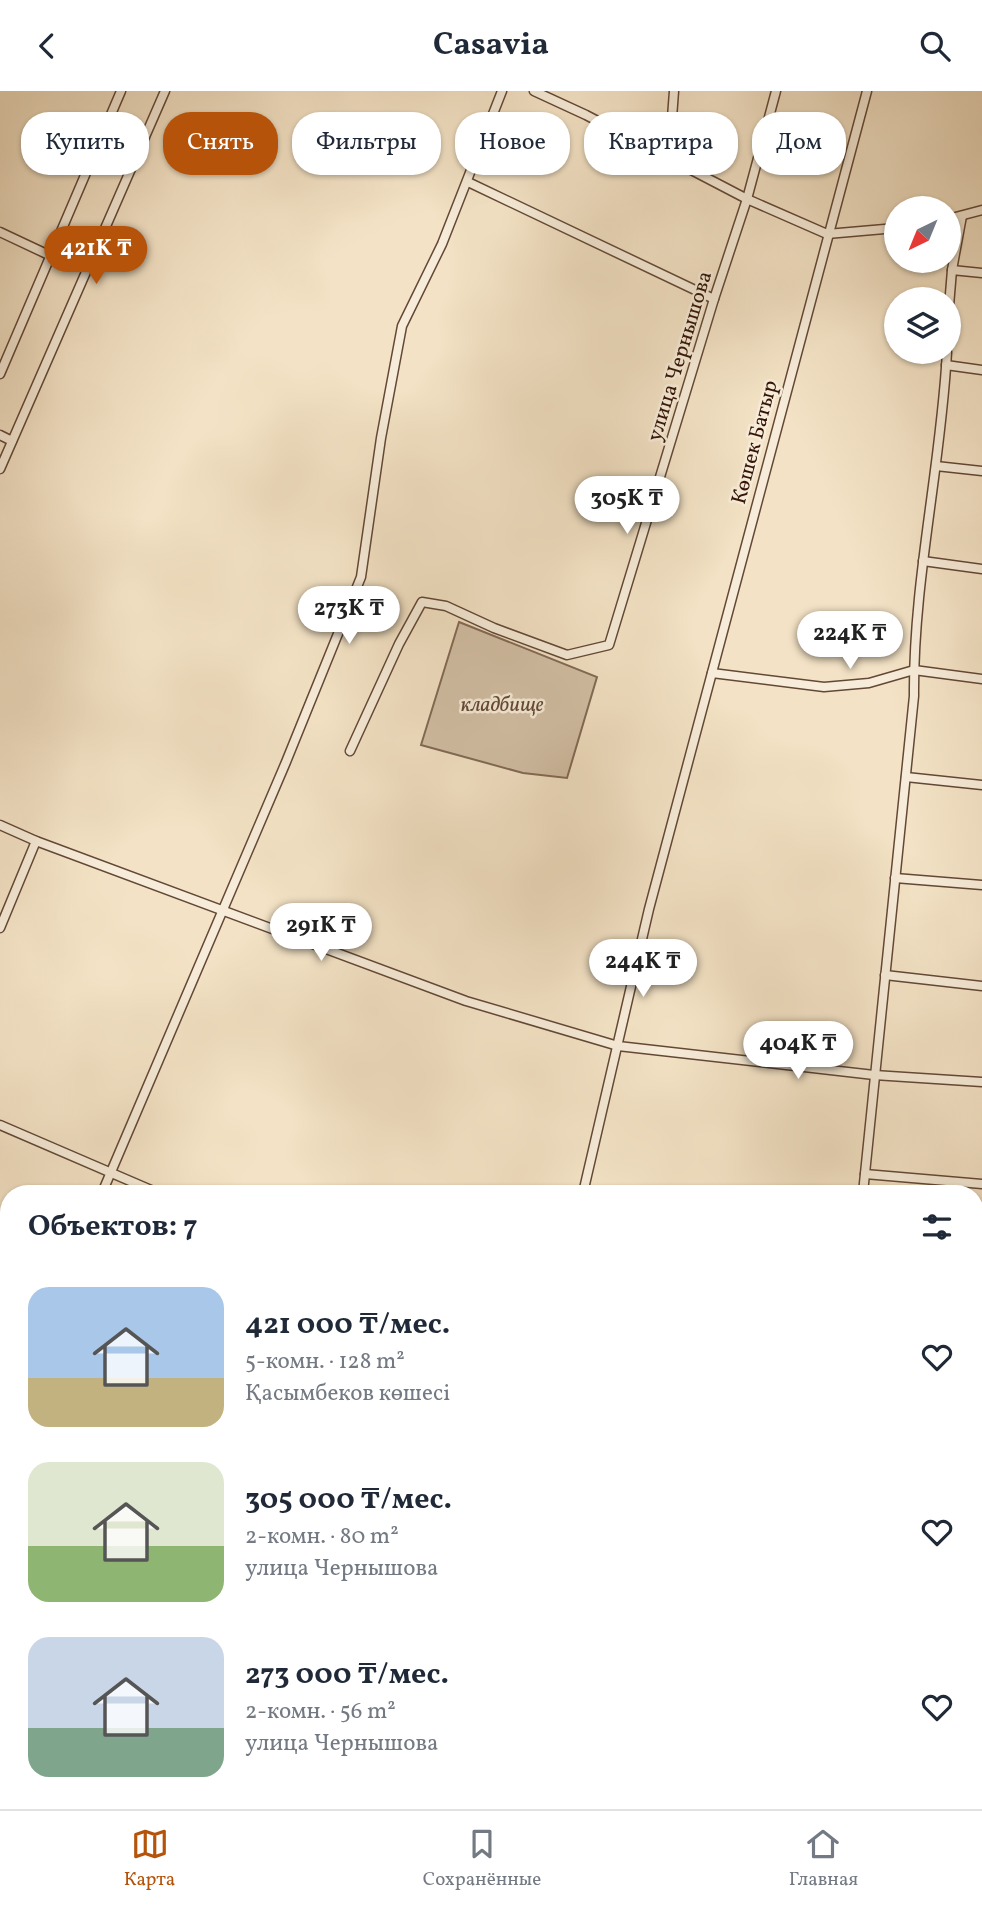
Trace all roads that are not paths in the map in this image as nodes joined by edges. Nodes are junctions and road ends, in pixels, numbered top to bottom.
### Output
1 (121, 91) edge
2 (165, 91) edge
3 (502, 91) edge
4 (534, 91) edge
5 (674, 91) edge
6 (776, 91) edge
7 (867, 91) edge
8 (672, 112) edge
9 (584, 114) edge
10 (701, 175) edge
11 (468, 182) junction
12 (747, 199) junction
13 (982, 211) edge
14 (962, 216) joint
15 (961, 221) edge
16 (884, 229) edge
17 (0, 232) edge
18 (827, 234) junction
19 (51, 256) junction
20 (961, 271) edge
21 (982, 273) edge
22 (714, 299) junction
23 (946, 365) joint
24 (982, 370) edge
25 (0, 374) edge
26 (0, 435) edge
27 (12, 441) junction
28 (936, 467) junction
29 (0, 469) edge
30 (982, 471) edge
31 (923, 561) junction
32 (982, 569) edge
33 (914, 670) junction
34 (712, 673) junction
35 (982, 679) edge
36 (350, 751) dead end
37 (906, 777) junction
38 (982, 785) edge
39 (0, 825) edge
40 (36, 841) junction
41 (895, 878) junction
42 (982, 885) edge
43 (223, 909) junction
44 (0, 928) edge
45 (885, 975) junction
46 (982, 986) edge
47 (618, 1046) junction
48 (874, 1075) junction
49 (982, 1082) edge
50 (0, 1125) edge
51 (110, 1172) junction
52 (865, 1174) junction
53 (982, 1184) edge
54 (105, 1185) edge
55 (140, 1185) edge
56 (585, 1185) edge
57 (864, 1185) edge

1 - 19 street
2 - 27 street
3 - 11 street
4 - 9 street
5 - 8 street
6 - 12 street, улица Чернышова
7 - 18 street, Көшек Батыр
10 - 12 street
11 - 22 street
11 - 43 street
12 - 18 street
12 - 22 street, улица Чернышова
13 - 14 street
14 - 15 street
16 - 18 street
17 - 19 street
18 - 34 street, Көшек Батыр
19 - 25 street
20 - 21 street
22 - 36 street, улица Чернышова
23 - 24 street
23 - 28 street
26 - 27 street
27 - 29 street
28 - 30 street
28 - 31 street
31 - 32 street
31 - 33 street
33 - 34 street
33 - 35 street
33 - 37 street
34 - 47 street, Көшек Батыр
37 - 38 street
37 - 41 street
39 - 40 street
40 - 43 street
40 - 44 street
41 - 42 street
41 - 45 street
43 - 47 street
43 - 51 street
45 - 46 street
45 - 48 street
47 - 48 street
47 - 56 street, Көшек Батыр
48 - 49 street
48 - 52 street
50 - 51 street
51 - 54 street
51 - 55 street
52 - 53 street
52 - 57 street

